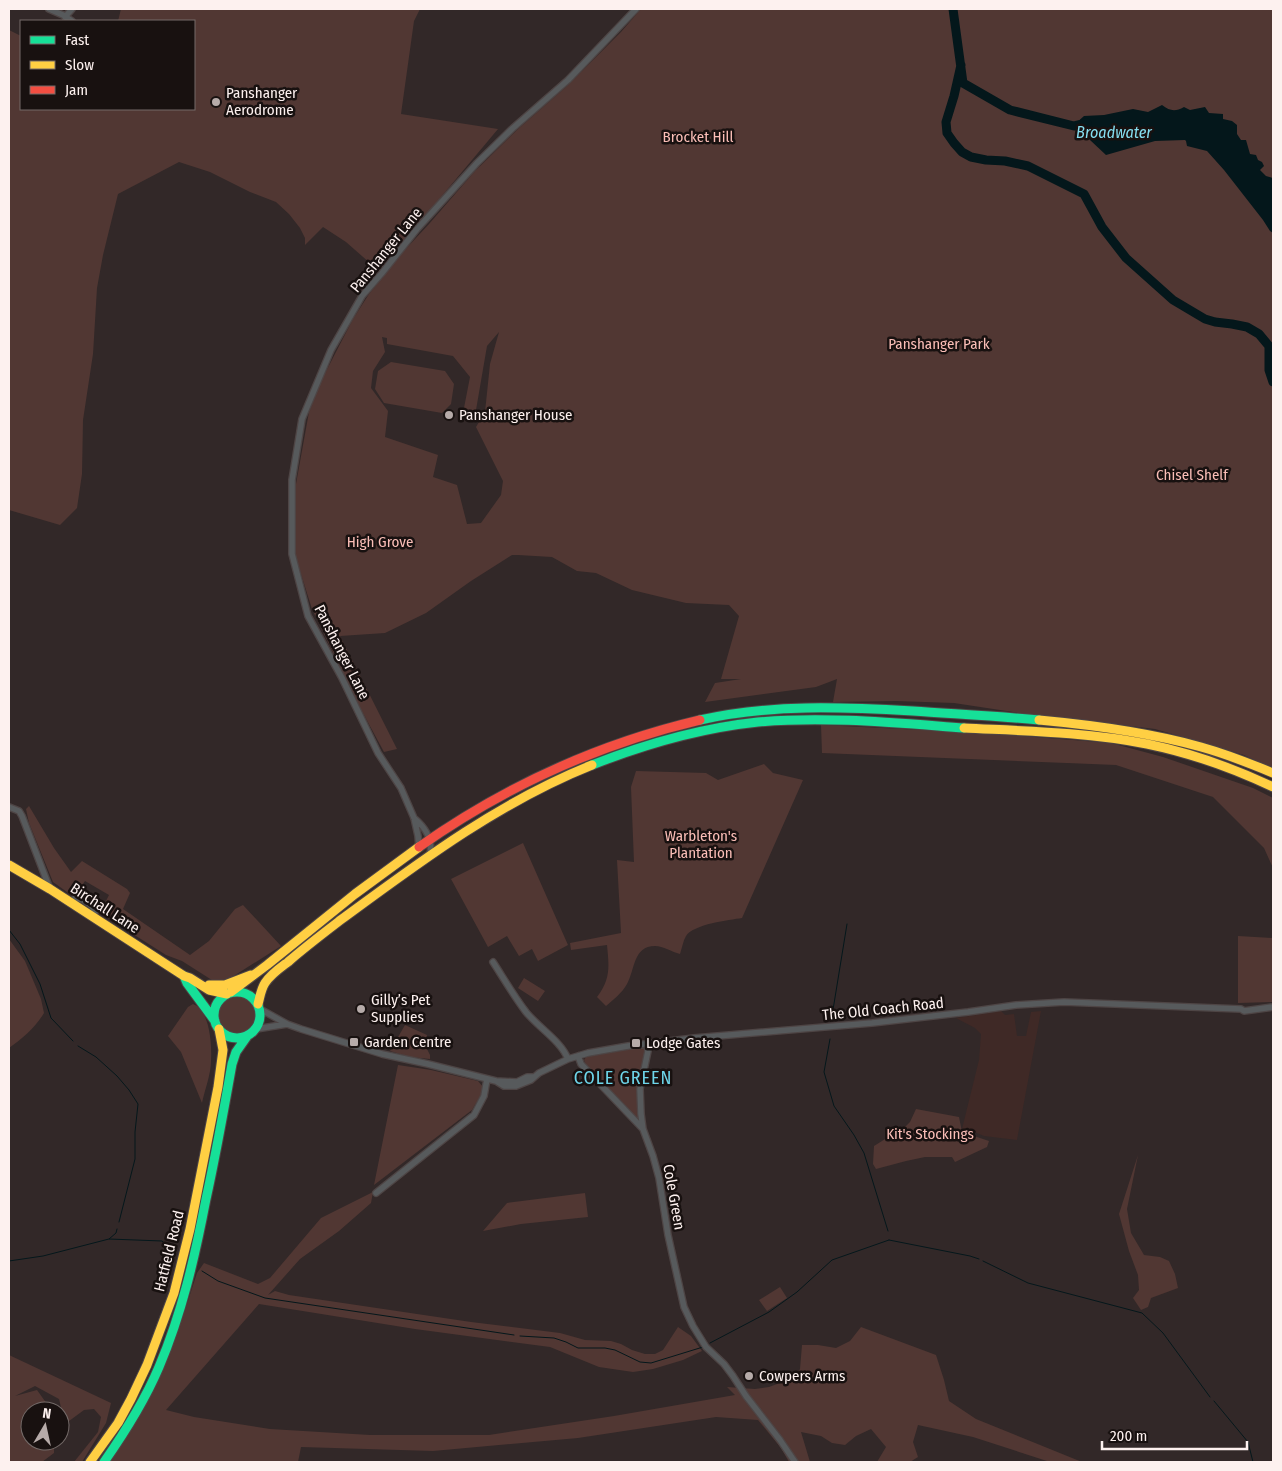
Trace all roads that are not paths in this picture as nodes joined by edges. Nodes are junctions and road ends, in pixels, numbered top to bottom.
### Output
1 (49, 9) edge
2 (72, 9) edge
3 (636, 9) edge
4 (66, 17) junction
5 (70, 20) edge
6 (1273, 773) edge
7 (1273, 787) edge
8 (9, 807) edge
9 (414, 818) junction
10 (430, 839) junction
11 (419, 847) junction
12 (430, 856) junction
13 (9, 865) edge
14 (50, 889) junction
15 (493, 962) dead end
16 (258, 974) junction
17 (187, 977) junction
18 (229, 993) junction
19 (259, 1006) junction
20 (1273, 1007) edge
21 (287, 1024) junction
22 (217, 1025) junction
23 (256, 1029) junction
24 (248, 1036) junction
25 (647, 1044) junction
26 (578, 1056) junction
27 (568, 1059) junction
28 (486, 1079) junction
29 (643, 1129) junction
30 (376, 1193) dead end
31 (90, 1462) edge
32 (104, 1462) edge
33 (795, 1462) edge

1 - 4 street
2 - 4 street
3 - 9 street, Panshanger Lane
4 - 5 street
6 - 10 main road
7 - 12 main road
8 - 14 street
9 - 10 street, Panshanger Lane
9 - 11 street, Panshanger Lane
10 - 11 main road
10 - 12 street
11 - 16 main road
12 - 19 main road
13 - 14 main road, Birchall Lane
14 - 17 main road, Birchall Lane
15 - 27 street
16 - 17 main road
16 - 18 main road
17 - 18 main road, Birchall Lane
17 - 22 main road, Birchall Lane
18 - 19 main road
18 - 22 main road
19 - 21 street
19 - 23 main road
20 - 25 street, The Old Coach Road
21 - 23 street
21 - 28 street
22 - 24 main road
22 - 31 main road, Hatfield Road
23 - 24 main road
24 - 32 main road, Hatfield Road
25 - 26 street, The Old Coach Road
25 - 29 street, Cole Green
26 - 27 street, The Old Coach Road
26 - 29 street
27 - 28 street, The Old Coach Road
28 - 30 street
29 - 33 street, Cole Green

